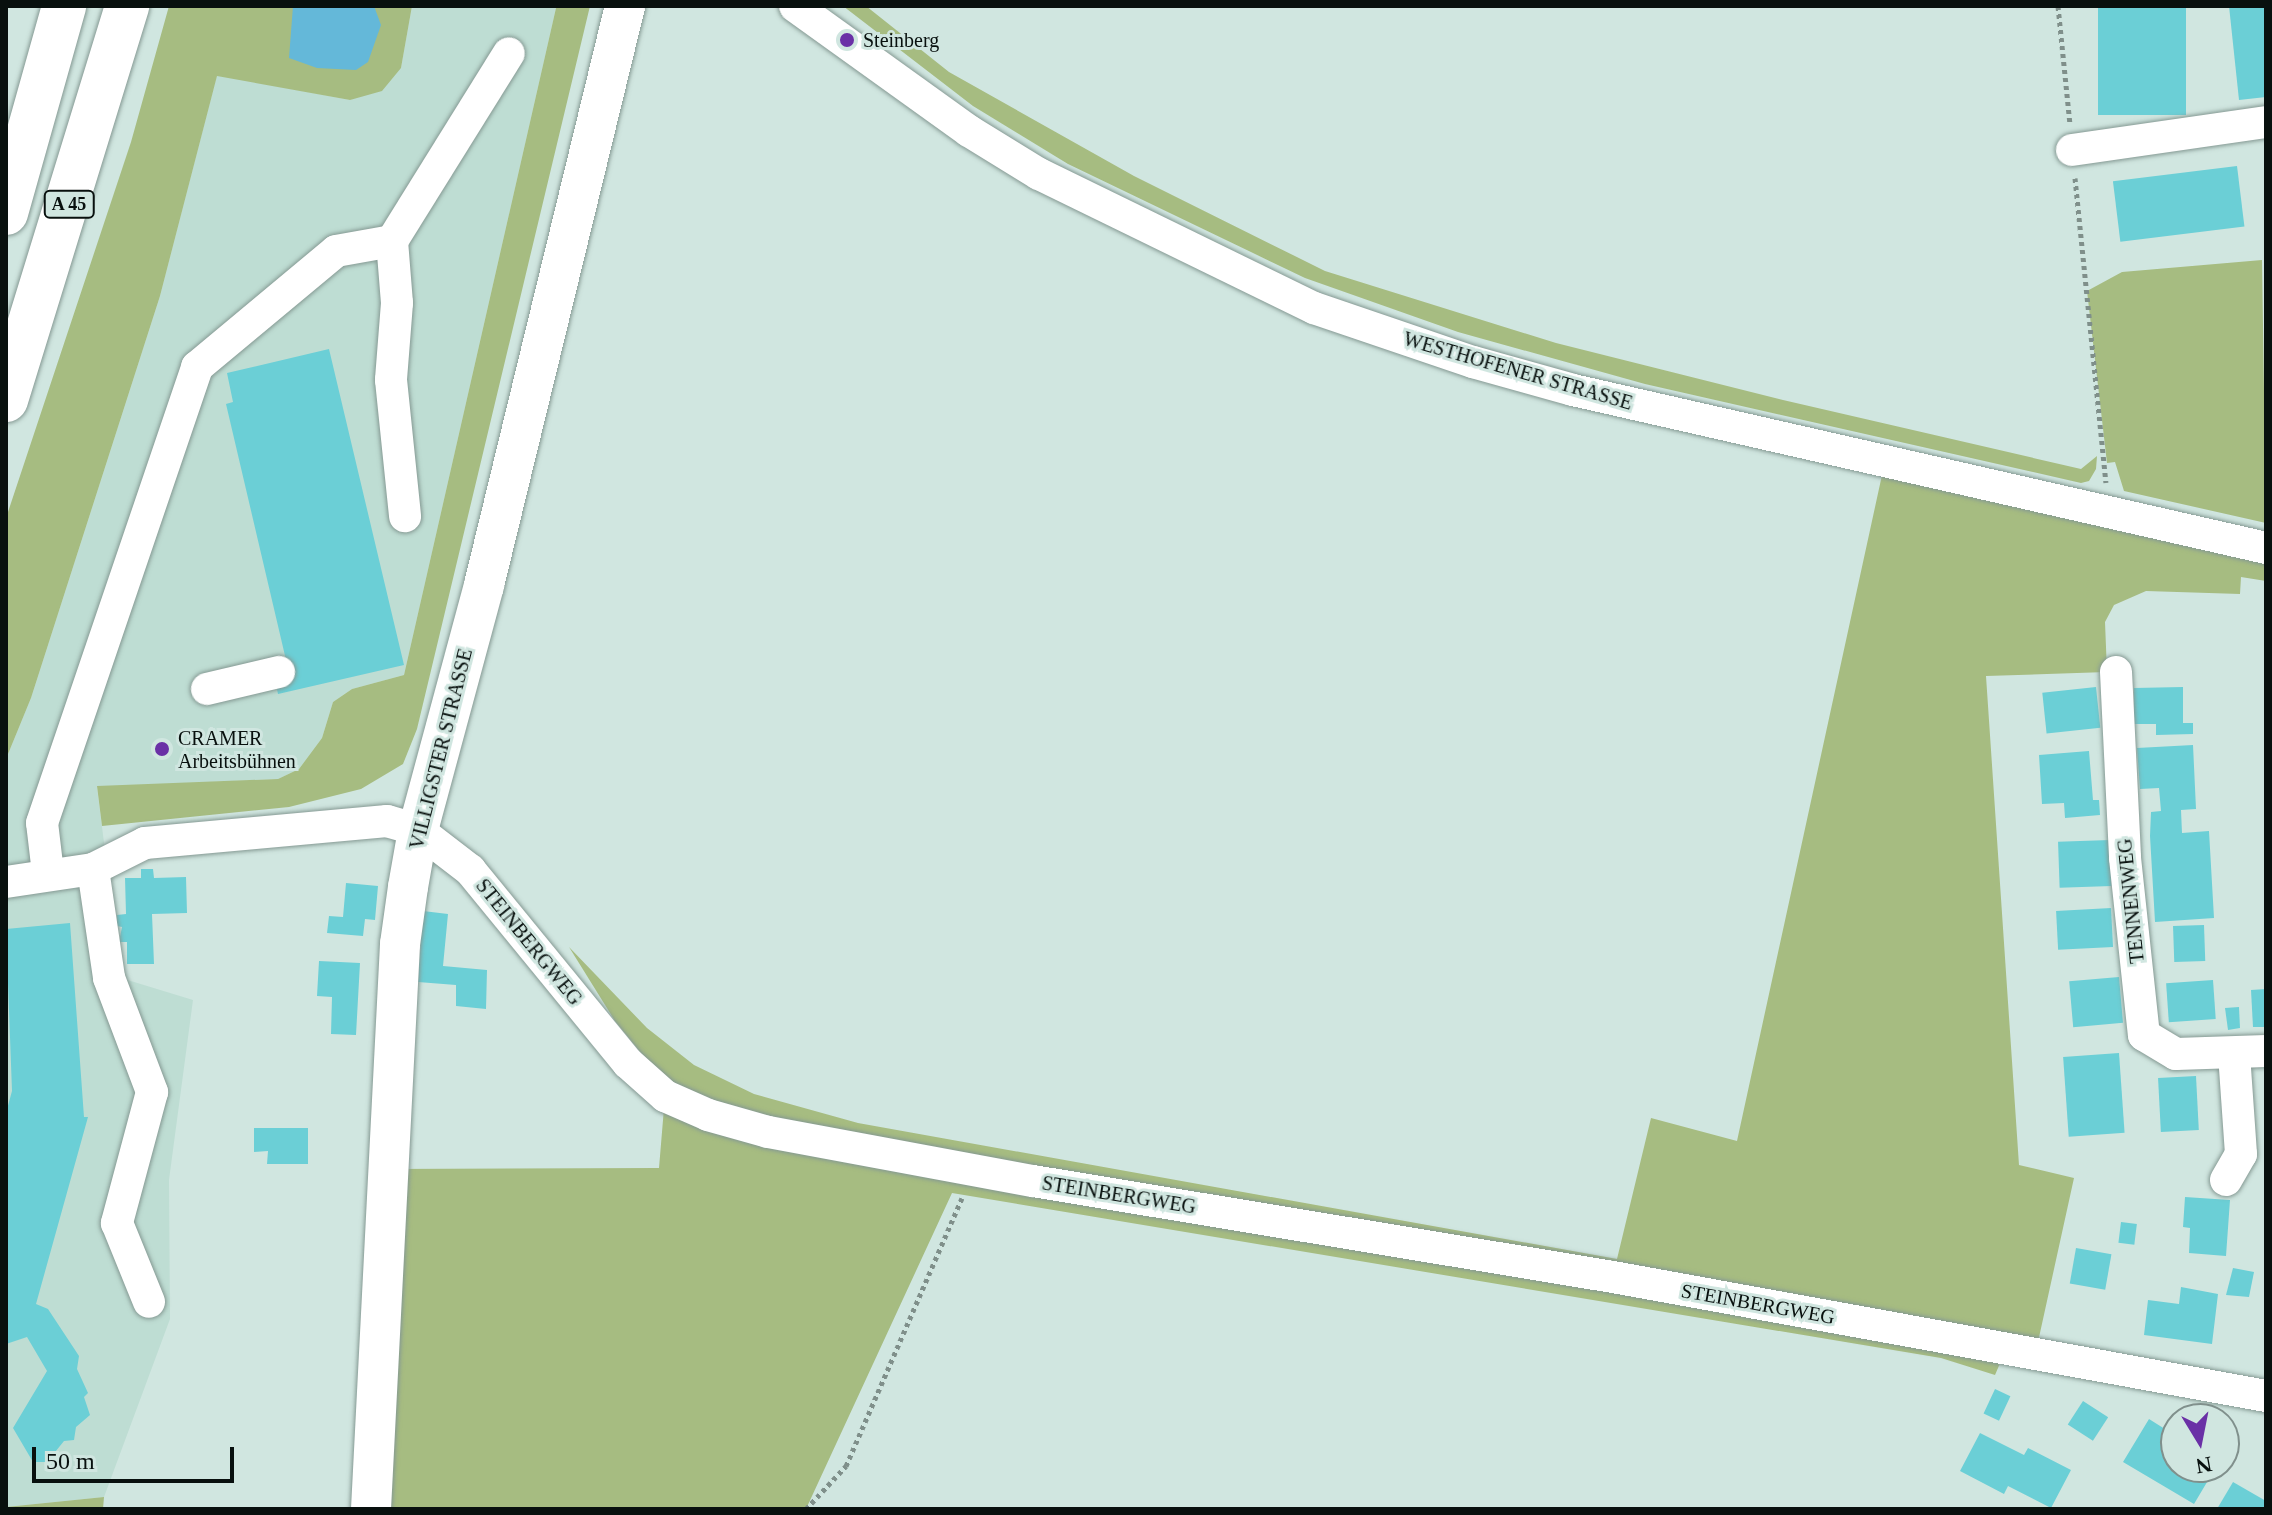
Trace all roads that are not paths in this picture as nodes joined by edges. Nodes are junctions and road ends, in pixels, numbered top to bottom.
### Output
1 (64, 6) edge
2 (127, 6) edge
3 (625, 6) edge
4 (795, 6) edge
5 (509, 53) dead end
6 (2266, 122) edge
7 (2072, 150) road end
8 (6, 213) edge
9 (392, 241) junction
10 (6, 400) edge
11 (405, 516) dead end
12 (2266, 548) edge
13 (279, 672) dead end
14 (2116, 672) dead end
15 (207, 689) dead end
16 (418, 830) junction
17 (93, 869) junction
18 (48, 873) junction
19 (6, 882) edge
20 (2250, 1052) edge
21 (2226, 1180) dead end
22 (149, 1302) dead end
23 (2266, 1396) edge
24 (371, 1509) edge

1 - 8 highway, A 45
2 - 10 highway, A 45
3 - 16 main road, VILLIGSTER STRASSE
4 - 12 street, WESTHOFENER STRASSE
5 - 9 street
6 - 7 street
9 - 11 street
9 - 18 street
13 - 15 street
14 - 20 street, TENNENWEG
16 - 17 street, STEINBERGWEG
16 - 23 street, STEINBERGWEG
16 - 24 main road, VILLIGSTER STRASSE
17 - 18 street
17 - 22 street
18 - 19 street
20 - 21 street, TENNENWEG

